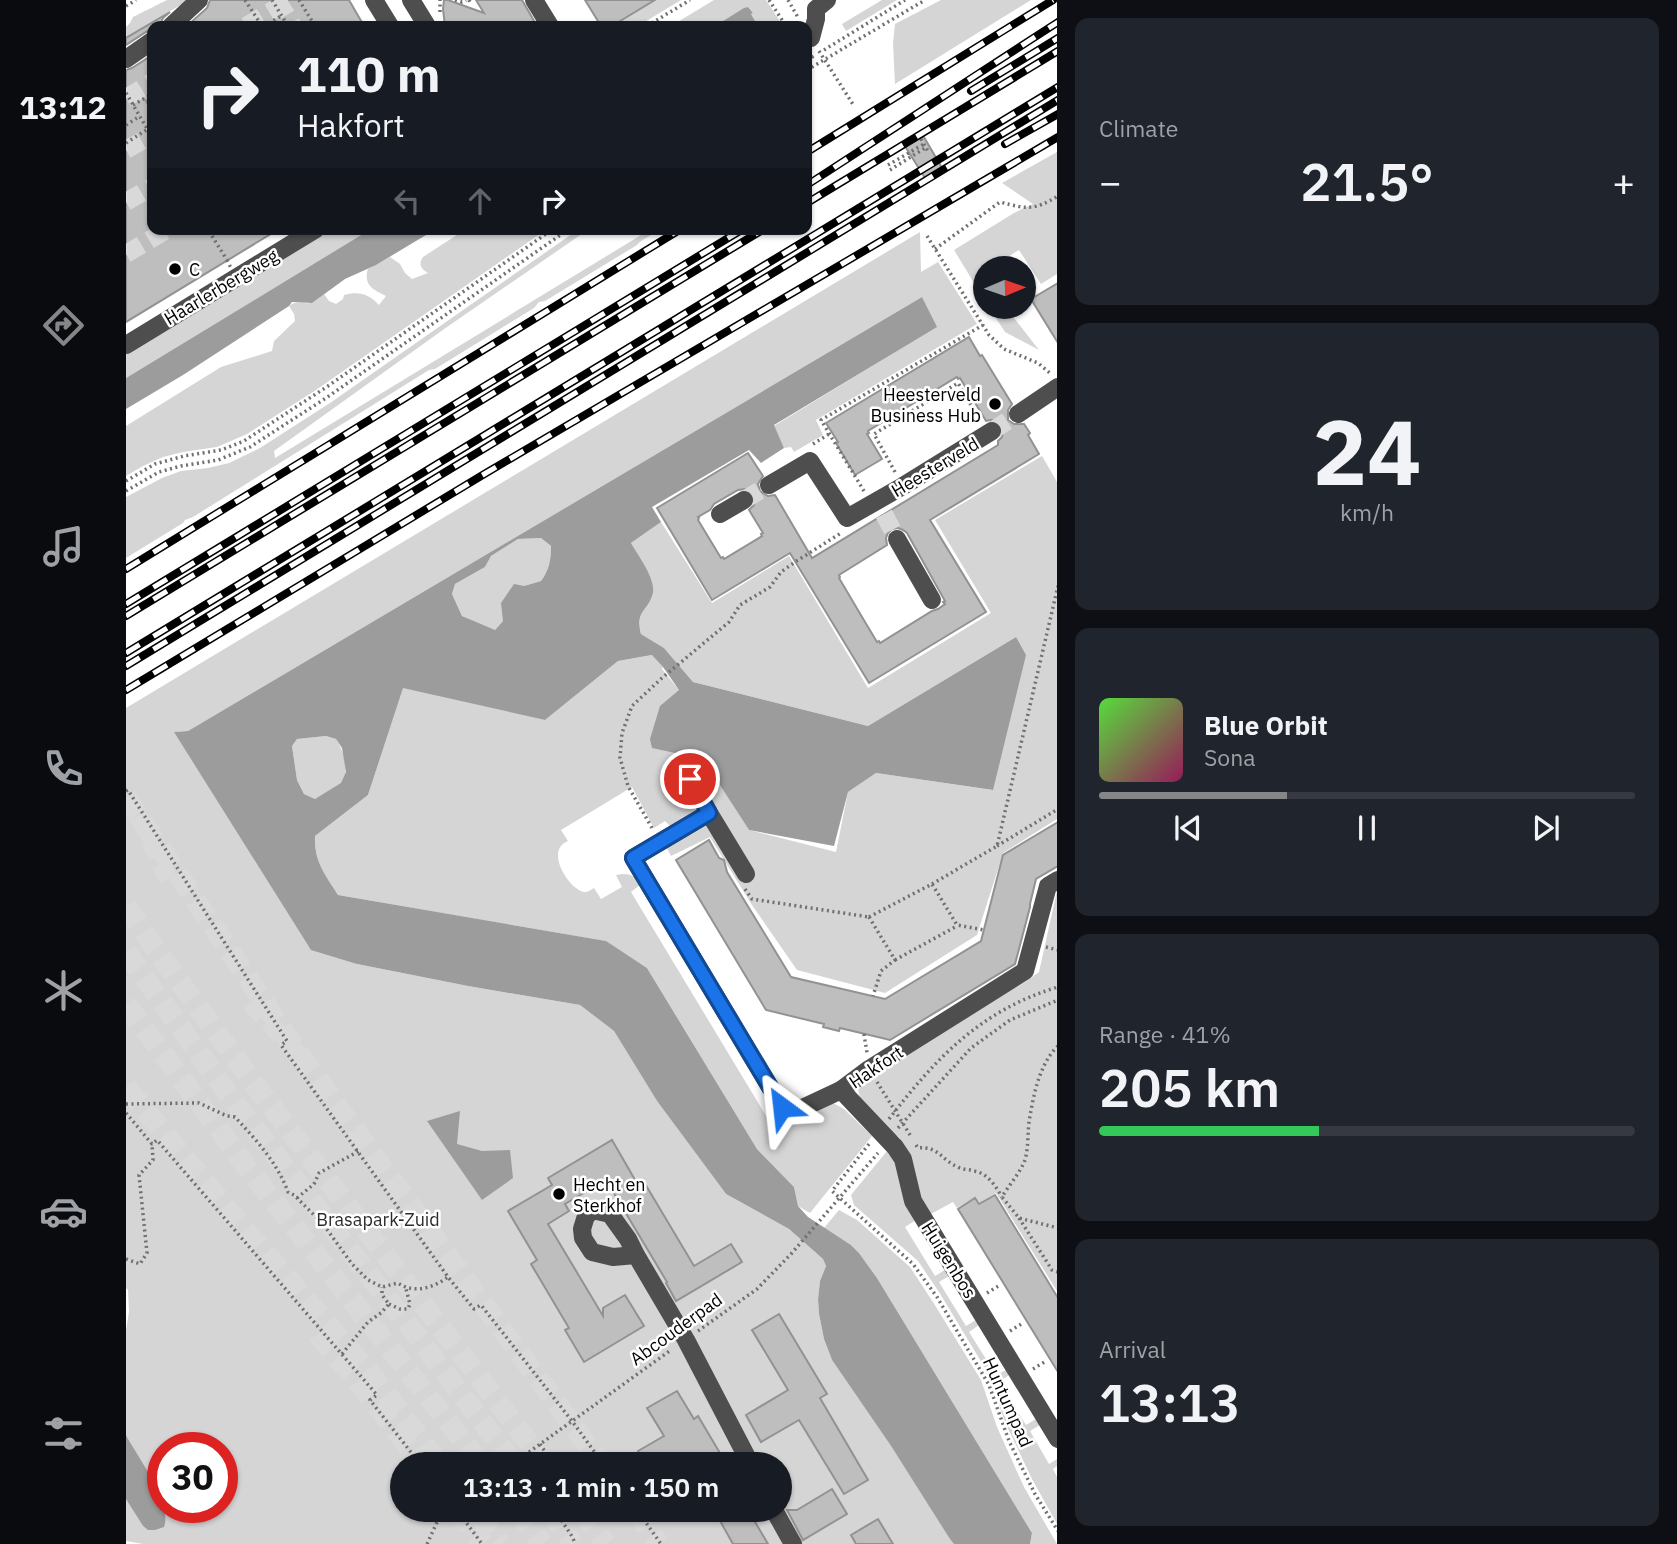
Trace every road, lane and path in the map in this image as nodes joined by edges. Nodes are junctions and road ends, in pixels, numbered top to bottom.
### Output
1 (136, 0) edge
2 (199, 0) edge
3 (245, 0) edge
4 (272, 0) edge
5 (299, 0) edge
6 (374, 0) edge
7 (411, 0) edge
8 (455, 0) edge
9 (534, 0) edge
10 (690, 0) edge
11 (769, 0) edge
12 (788, 0) edge
13 (905, 0) edge
14 (925, 0) edge
15 (469, 1) edge
16 (817, 3) edge
17 (126, 6) edge
18 (281, 16) junction
19 (176, 21) edge
20 (260, 21) edge
21 (273, 21) edge
22 (284, 21) edge
23 (312, 21) edge
24 (387, 21) edge
25 (424, 21) edge
26 (547, 21) edge
27 (655, 21) edge
28 (783, 21) edge
29 (800, 21) edge
30 (812, 35) edge
31 (812, 39) edge
32 (812, 41) edge
33 (147, 44) edge
34 (126, 59) edge
35 (824, 60) junction
36 (812, 67) edge
37 (126, 93) edge
38 (147, 97) edge
39 (133, 105) junction
40 (853, 106) dead end
41 (140, 116) junction
42 (126, 125) edge
43 (147, 127) edge
44 (147, 130) edge
45 (921, 139) dead end
46 (126, 143) edge
47 (924, 146) junction
48 (929, 153) dead end
49 (889, 167) dead end
50 (1057, 197) edge
51 (306, 235) edge
52 (544, 235) edge
53 (560, 235) edge
54 (212, 236) dead end
55 (927, 236) dead end
56 (934, 249) junction
57 (231, 268) dead end
58 (983, 325) junction
59 (126, 345) edge
60 (1055, 381) edge
61 (1018, 414) tunnel mouth
62 (990, 433) joint
63 (126, 481) edge
64 (769, 485) tunnel mouth
65 (903, 486) junction
66 (126, 491) edge
67 (744, 500) tunnel mouth
68 (877, 507) junction
69 (720, 514) dead end
70 (847, 519) junction
71 (897, 540) tunnel mouth
72 (1057, 590) edge
73 (932, 600) dead end
74 (690, 779) dead end
75 (126, 791) edge
76 (1057, 810) edge
77 (709, 813) junction
78 (656, 844) junction
79 (997, 846) junction
80 (746, 874) joint
81 (1057, 881) edge
82 (932, 884) junction
83 (869, 917) junction
84 (957, 925) junction
85 (984, 930) dead end
86 (895, 960) junction
87 (1057, 987) edge
88 (873, 996) dead end
89 (1057, 1000) edge
90 (1057, 1047) edge
91 (869, 1069) junction
92 (841, 1090) junction
93 (126, 1104) edge
94 (895, 1111) junction
95 (126, 1113) edge
96 (902, 1122) junction
97 (884, 1136) junction
98 (152, 1144) junction
99 (359, 1151) junction
100 (840, 1197) junction
101 (296, 1198) junction
102 (1002, 1198) junction
103 (1019, 1218) junction
104 (1057, 1228) edge
105 (636, 1255) dead end
106 (126, 1259) edge
107 (1057, 1272) edge
108 (448, 1277) junction
109 (383, 1287) junction
110 (406, 1289) junction
111 (389, 1304) junction
112 (686, 1340) junction
113 (342, 1354) junction
114 (572, 1421) junction
115 (1057, 1436) edge
116 (540, 1444) junction
117 (411, 1452) edge
118 (529, 1452) edge
119 (545, 1452) edge
120 (595, 1452) edge
121 (744, 1452) edge
122 (437, 1522) edge
123 (466, 1522) edge
124 (563, 1522) edge
125 (646, 1522) edge
126 (781, 1522) edge
127 (1057, 1529) edge
128 (427, 1544) edge
129 (482, 1544) edge
130 (575, 1544) edge
131 (662, 1544) edge
132 (793, 1544) edge

1 - 17 path
2 - 19 street
3 - 20 path
4 - 18 path
5 - 23 path
6 - 24 street
7 - 25 street
8 - 15 path
9 - 26 street
10 - 27 path
11 - 28 path
12 - 29 path
13 - 31 path
14 - 35 path
16 - 30 street
18 - 21 path
18 - 22 path
32 - 35 path
33 - 34 street
35 - 36 path
35 - 40 path
37 - 39 path
38 - 39 path
39 - 41 path
41 - 42 path
41 - 43 path
44 - 46 path
45 - 47 path
47 - 48 path
47 - 49 path
50 - 56 path
51 - 59 street, Haarlerbergweg
52 - 63 path
53 - 66 path
54 - 57 path, bridge
55 - 56 path
56 - 58 path
58 - 60 path
58 - 68 path
60 - 61 street
62 - 65 street, Heesterveld
62 - 65 path
64 - 70 street
65 - 68 street, Heesterveld
67 - 69 street
68 - 70 street, Heesterveld
70 - 78 path
71 - 73 street
72 - 79 path
74 - 77 street
75 - 99 path
76 - 79 path
77 - 78 street
77 - 80 street
78 - 92 street, Hakfort
79 - 82 path
80 - 83 path
81 - 91 street, Hakfort
82 - 83 path
82 - 84 path
83 - 86 path
84 - 85 path
84 - 86 path
86 - 88 path
87 - 94 path, Abcouderpad
89 - 96 path, Abcouderpad
90 - 102 path
91 - 92 street, Hakfort
91 - 94 path
92 - 97 street, Huigenbos
93 - 101 path
94 - 96 path
94 - 97 path, Abcouderpad
95 - 98 path
96 - 97 path, Abcouderpad
96 - 102 path
97 - 100 path, Abcouderpad
97 - 100 path, Abcouderpad
97 - 115 street, Huigenbos
98 - 106 path
98 - 113 path
99 - 101 path
99 - 108 path
100 - 112 path, Abcouderpad
100 - 127 path, Huntumpad
101 - 109 path
102 - 103 path
103 - 104 path
103 - 107 path
105 - 112 street
108 - 110 path
108 - 114 path
109 - 110 path
109 - 111 path
110 - 111 path
111 - 113 path
112 - 114 path, Abcouderpad
112 - 121 street
113 - 117 path
114 - 116 path, Abcouderpad
114 - 120 path
116 - 118 path, Abcouderpad
116 - 119 path
122 - 128 path
123 - 129 path
124 - 130 path
125 - 131 path
126 - 132 street

